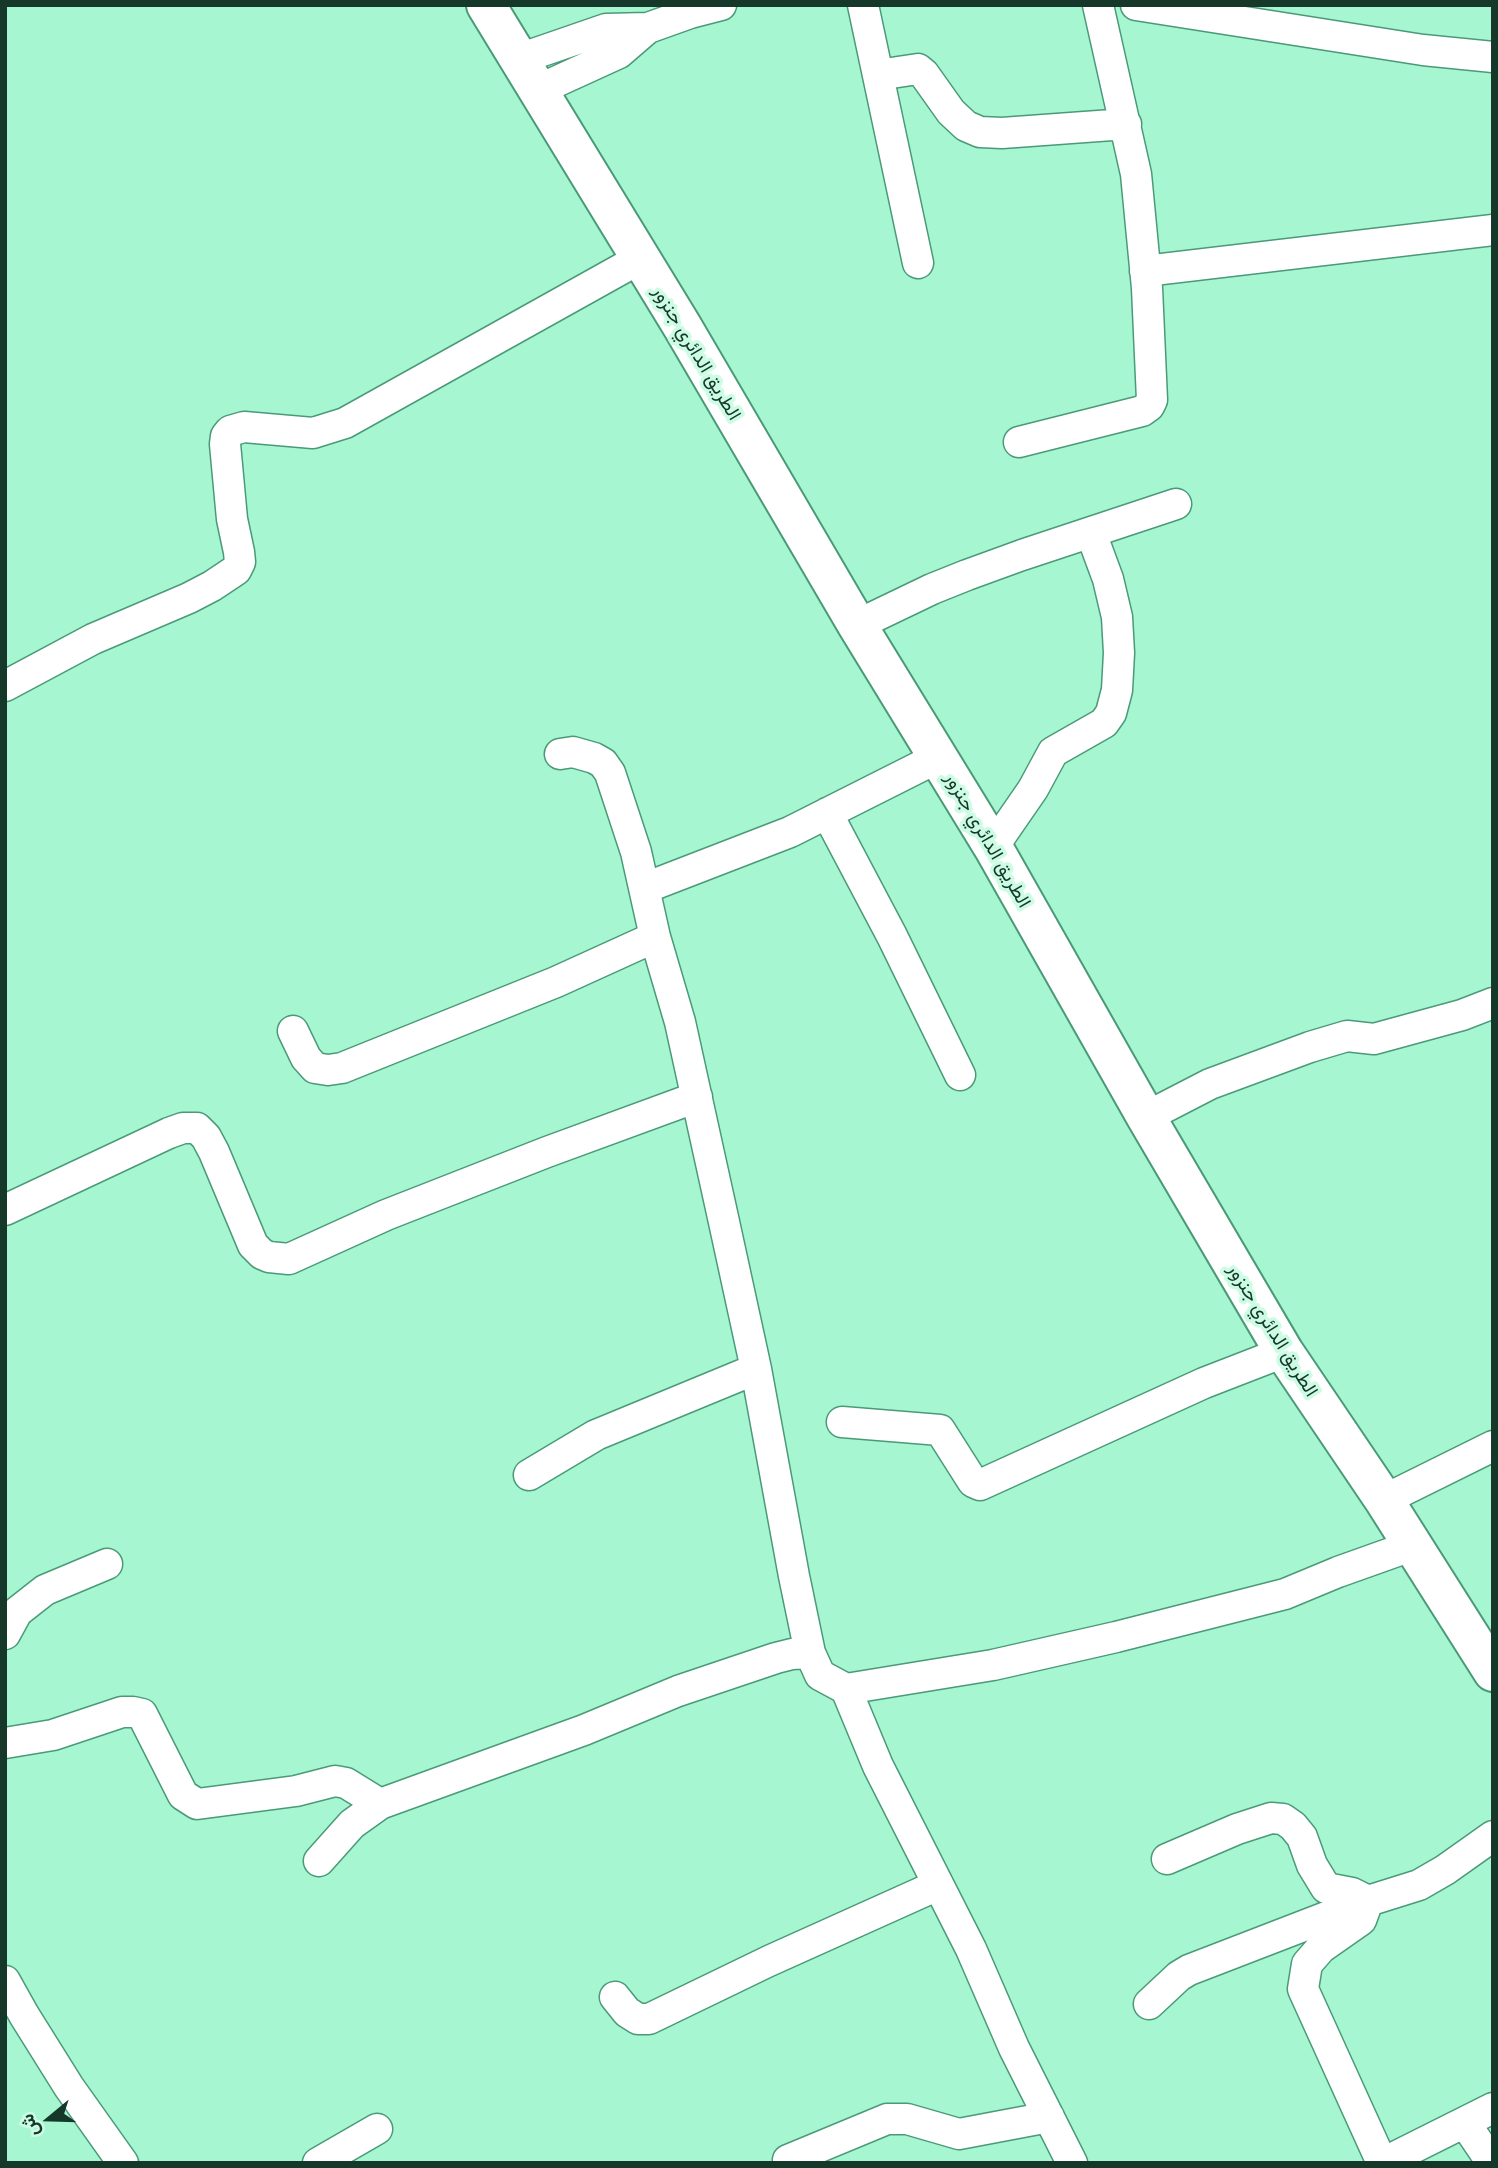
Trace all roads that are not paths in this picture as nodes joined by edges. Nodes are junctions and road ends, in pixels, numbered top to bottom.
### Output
1 (486, 5) edge
2 (721, 5) edge
3 (863, 5) edge
4 (1098, 5) edge
5 (1136, 5) edge
6 (1493, 57) edge
7 (529, 75) junction
8 (878, 75) junction
9 (1126, 124) junction
10 (1493, 230) edge
11 (641, 258) junction
12 (918, 263) dead end
13 (1145, 271) junction
14 (1019, 443) dead end
15 (1176, 505) dead end
16 (1091, 533) junction
17 (857, 625) junction
18 (5, 686) edge
19 (560, 754) dead end
20 (939, 757) junction
21 (827, 813) junction
22 (993, 848) junction
23 (645, 888) junction
24 (656, 937) junction
25 (1493, 1003) edge
26 (293, 1031) dead end
27 (960, 1075) dead end
28 (697, 1097) junction
29 (1146, 1117) junction
30 (5, 1210) edge
31 (1284, 1352) junction
32 (756, 1369) junction
33 (842, 1422) dead end
34 (1493, 1446) edge
35 (529, 1475) dead end
36 (1384, 1500) junction
37 (1411, 1546) junction
38 (107, 1564) dead end
39 (5, 1634) edge
40 (810, 1653) junction
41 (1493, 1672) edge
42 (846, 1689) junction
43 (5, 1742) edge
44 (380, 1804) junction
45 (1493, 1836) edge
46 (1167, 1859) dead end
47 (319, 1861) dead end
48 (939, 1885) junction
49 (1368, 1901) junction
50 (5, 1981) edge
51 (615, 1997) dead end
52 (1149, 2004) dead end
53 (14, 2020) edge
54 (1493, 2108) edge
55 (1049, 2117) junction
56 (1465, 2123) junction
57 (377, 2129) dead end
58 (788, 2160) dead end
59 (123, 2163) edge
60 (318, 2163) edge
61 (1072, 2163) edge
62 (1382, 2163) edge
63 (1492, 2163) edge

1 - 7 main road, الطريق الدائري جنزور
2 - 7 street
3 - 8 street
4 - 9 street
5 - 6 street
7 - 11 main road, الطريق الدائري جنزور
8 - 9 street
8 - 12 street
9 - 13 street
10 - 13 street
11 - 17 main road, الطريق الدائري جنزور
11 - 18 street
13 - 14 street
15 - 16 street
16 - 17 street
16 - 22 street
17 - 20 main road, الطريق الدائري جنزور
19 - 23 street
20 - 21 street
20 - 22 main road, الطريق الدائري جنزور
21 - 23 street
21 - 27 street
22 - 29 main road, الطريق الدائري جنزور
23 - 24 street
24 - 26 street
24 - 28 street
25 - 29 street
28 - 30 street
28 - 32 street
29 - 31 main road, الطريق الدائري جنزور
31 - 33 street
31 - 36 main road, الطريق الدائري جنزور
32 - 35 street
32 - 40 street
34 - 36 street
36 - 37 main road, الطريق الدائري جنزور
37 - 41 main road, الطريق الدائري جنزور
37 - 42 street
38 - 39 street
40 - 42 street
40 - 44 street
42 - 48 street
43 - 44 street
44 - 47 street
45 - 49 street
46 - 49 street
48 - 51 street
48 - 55 street
49 - 52 street
49 - 62 street
50 - 53 street
53 - 59 street
54 - 56 street
55 - 58 street
55 - 61 street
56 - 62 street
56 - 63 street
57 - 60 street

